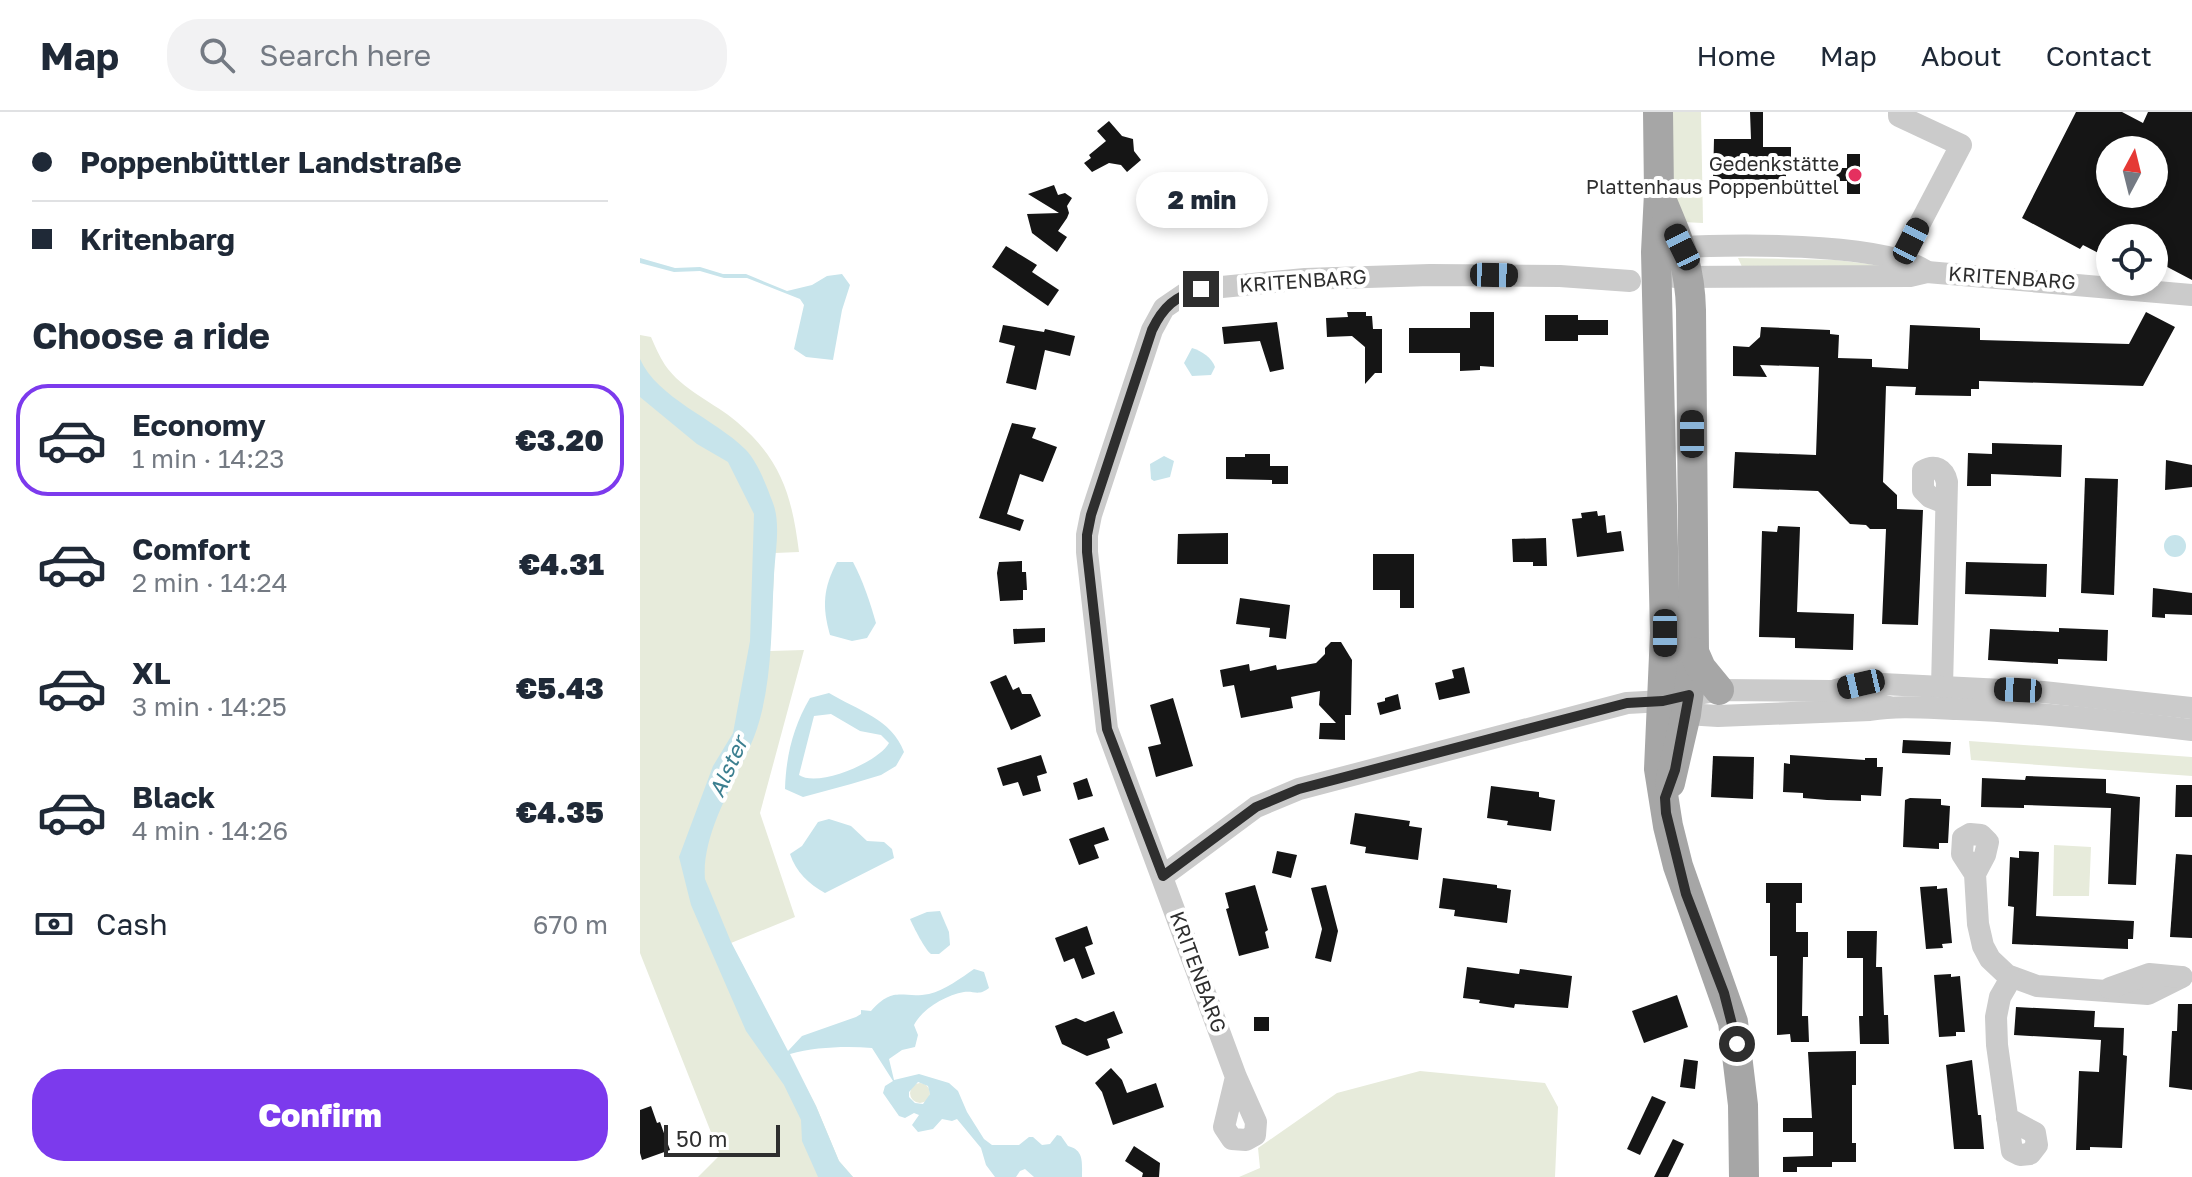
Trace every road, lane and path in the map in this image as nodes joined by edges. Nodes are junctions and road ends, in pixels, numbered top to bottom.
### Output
1 (1658, 112) edge
2 (1899, 112) edge
3 (1656, 263) junction
4 (1890, 264) junction
5 (1689, 277) junction
6 (2192, 295) edge
7 (1945, 503) dead end
8 (1694, 652) junction
9 (1942, 687) junction
10 (1719, 690) junction
11 (1831, 691) junction
12 (1679, 703) junction
13 (1889, 707) junction
14 (2192, 708) edge
15 (2192, 730) edge
16 (1975, 874) dead end
17 (1163, 876) junction
18 (2187, 977) edge
19 (2011, 978) junction
20 (1236, 1077) dead end
21 (2007, 1118) dead end
22 (1744, 1177) edge

1 - 3 main road
2 - 4 street
3 - 4 street, KRITENBARG
3 - 5 main road
3 - 12 main road
3 - 17 street, KRITENBARG
4 - 5 street, KRITENBARG
4 - 6 street, KRITENBARG
5 - 8 main road
7 - 9 street
8 - 10 main road
8 - 12 main road
9 - 11 street
9 - 14 street
10 - 11 street
10 - 12 street
11 - 13 street
12 - 13 street
12 - 17 street
12 - 22 main road
13 - 15 street
16 - 19 street
17 - 20 street, KRITENBARG
18 - 19 street
19 - 21 street

